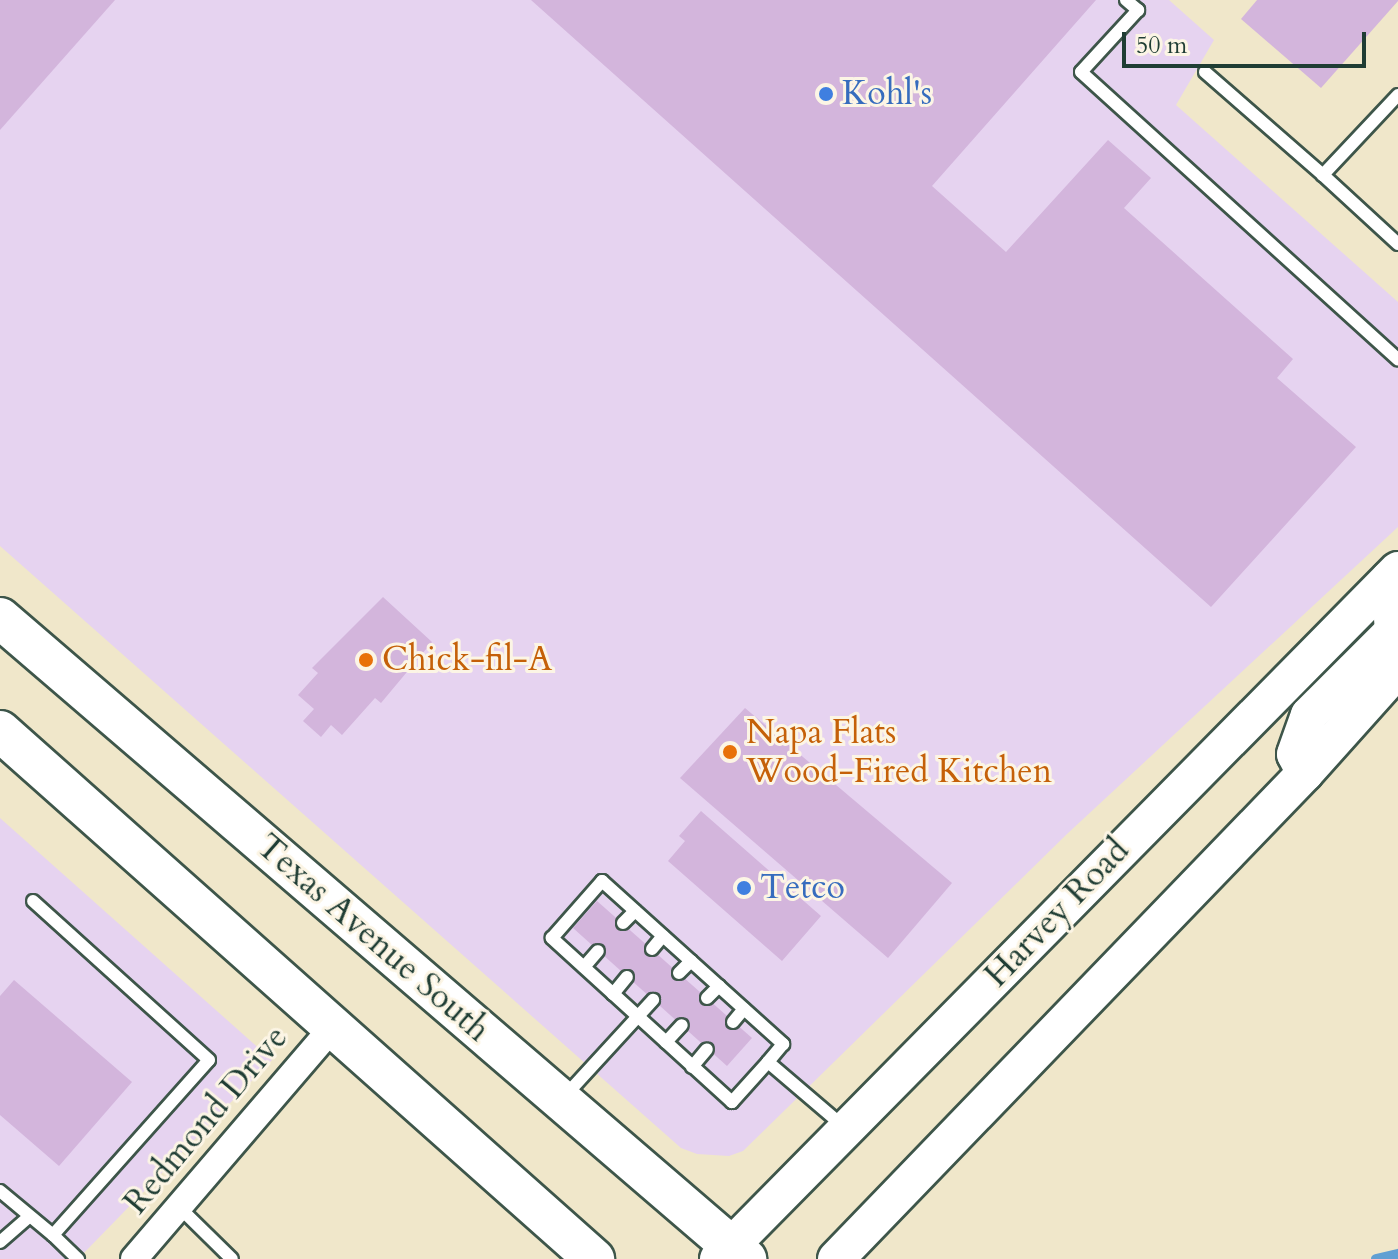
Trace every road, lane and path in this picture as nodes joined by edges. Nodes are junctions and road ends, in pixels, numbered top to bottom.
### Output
1 (1126, 0) edge
2 (1205, 72) dead end
3 (1398, 95) edge
4 (1323, 175) junction
5 (1398, 244) edge
6 (1398, 359) edge
7 (1393, 574) edge
8 (0, 618) edge
9 (1398, 669) edge
10 (0, 731) edge
11 (1305, 773) junction
12 (33, 901) dead end
13 (635, 911) junction
14 (623, 923) dead end
15 (663, 936) junction
16 (652, 949) dead end
17 (598, 951) dead end
18 (691, 961) junction
19 (584, 967) junction
20 (679, 973) dead end
21 (627, 977) dead end
22 (719, 986) junction
23 (613, 994) junction
24 (707, 998) dead end
25 (653, 1000) dead end
26 (744, 1009) junction
27 (638, 1018) junction
28 (733, 1022) dead end
29 (682, 1025) dead end
30 (332, 1028) junction
31 (666, 1042) junction
32 (707, 1049) dead end
33 (768, 1062) junction
34 (692, 1067) junction
35 (562, 1100) junction
36 (846, 1128) junction
37 (0, 1191) edge
38 (179, 1207) junction
39 (29, 1217) junction
40 (53, 1235) junction
41 (0, 1242) edge
42 (732, 1255) edge
43 (78, 1259) edge
44 (134, 1259) edge
45 (232, 1259) edge
46 (594, 1259) edge
47 (836, 1259) edge

1 - 6 lane
2 - 4 lane
3 - 4 lane
4 - 5 lane
7 - 11 main road
7 - 36 main road, Harvey Road
8 - 35 main road, Texas Avenue South
9 - 11 main road
10 - 30 main road
11 - 47 main road
12 - 40 lane
13 - 14 lane
13 - 15 lane
13 - 19 lane
15 - 16 lane
15 - 18 lane
17 - 19 lane
18 - 20 lane
18 - 22 lane
19 - 23 lane
21 - 23 lane
22 - 24 lane
22 - 26 lane
23 - 27 lane
25 - 27 lane
26 - 28 lane
26 - 33 lane
27 - 31 lane
27 - 35 lane
29 - 31 lane
30 - 38 street, Redmond Drive
30 - 46 main road
31 - 34 lane
32 - 34 lane
33 - 34 lane
33 - 36 lane
35 - 42 main road, Texas Avenue South
36 - 42 main road, Harvey Road
37 - 39 lane
38 - 44 street, Redmond Drive
38 - 45 lane
39 - 40 lane
39 - 41 lane
40 - 43 lane

